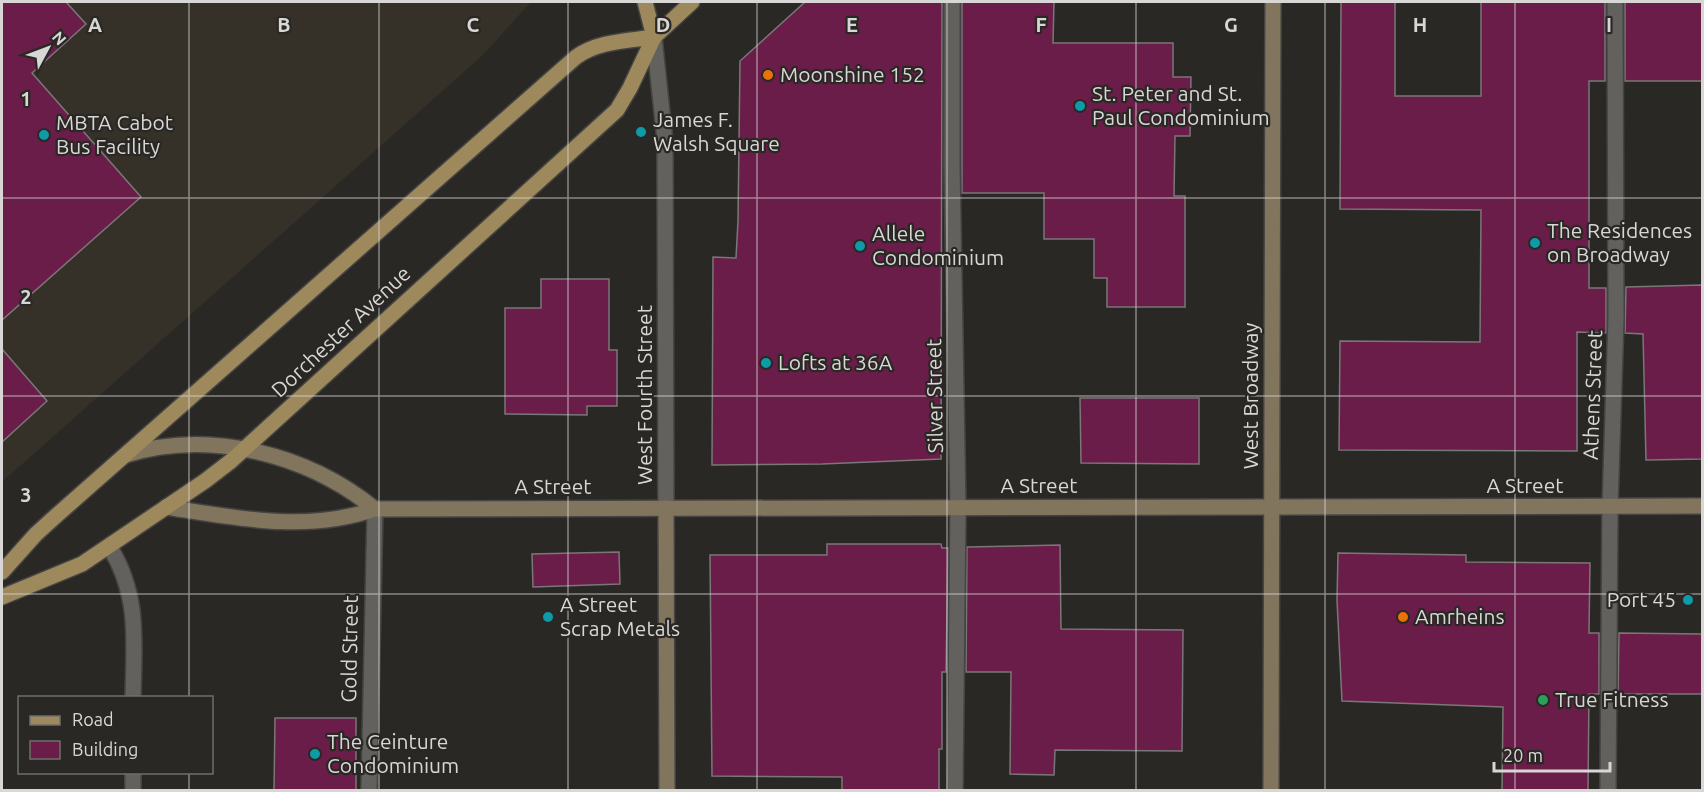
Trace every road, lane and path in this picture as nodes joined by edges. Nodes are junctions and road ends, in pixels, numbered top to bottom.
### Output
1 (645, 2) edge
2 (692, 2) edge
3 (952, 2) edge
4 (1273, 2) edge
5 (1615, 2) edge
6 (654, 37) junction
7 (245, 449) junction
8 (126, 455) junction
9 (1273, 506) junction
10 (1702, 506) edge
11 (166, 507) junction
12 (958, 507) junction
13 (1610, 507) junction
14 (666, 508) junction
15 (375, 509) junction
16 (109, 546) junction
17 (2, 572) edge
18 (2, 597) edge
19 (133, 696) edge
20 (133, 774) edge
21 (133, 790) edge
22 (369, 790) edge
23 (667, 790) edge
24 (955, 790) edge
25 (1271, 790) edge
26 (1608, 790) edge

1 - 6 main road, West Fourth Street
2 - 6 main road, Dorchester Avenue
3 - 12 street, Silver Street
4 - 9 main road, West Broadway
5 - 13 street, Athens Street
6 - 7 main road, Dorchester Avenue
6 - 8 main road
6 - 14 street, West Fourth Street
7 - 8 main road
7 - 11 main road, Dorchester Avenue
7 - 15 main road
8 - 17 main road
9 - 12 main road, A Street
9 - 13 main road, A Street
9 - 25 main road, West Broadway
10 - 13 main road, A Street
11 - 15 main road, A Street
11 - 16 main road, Dorchester Avenue
12 - 14 main road, A Street
12 - 24 street, Silver Street
13 - 26 street, Athens Street
14 - 15 main road, A Street
14 - 23 main road, West Fourth Street
15 - 22 street, Gold Street
16 - 18 main road, Dorchester Avenue
16 - 19 street
20 - 21 street

